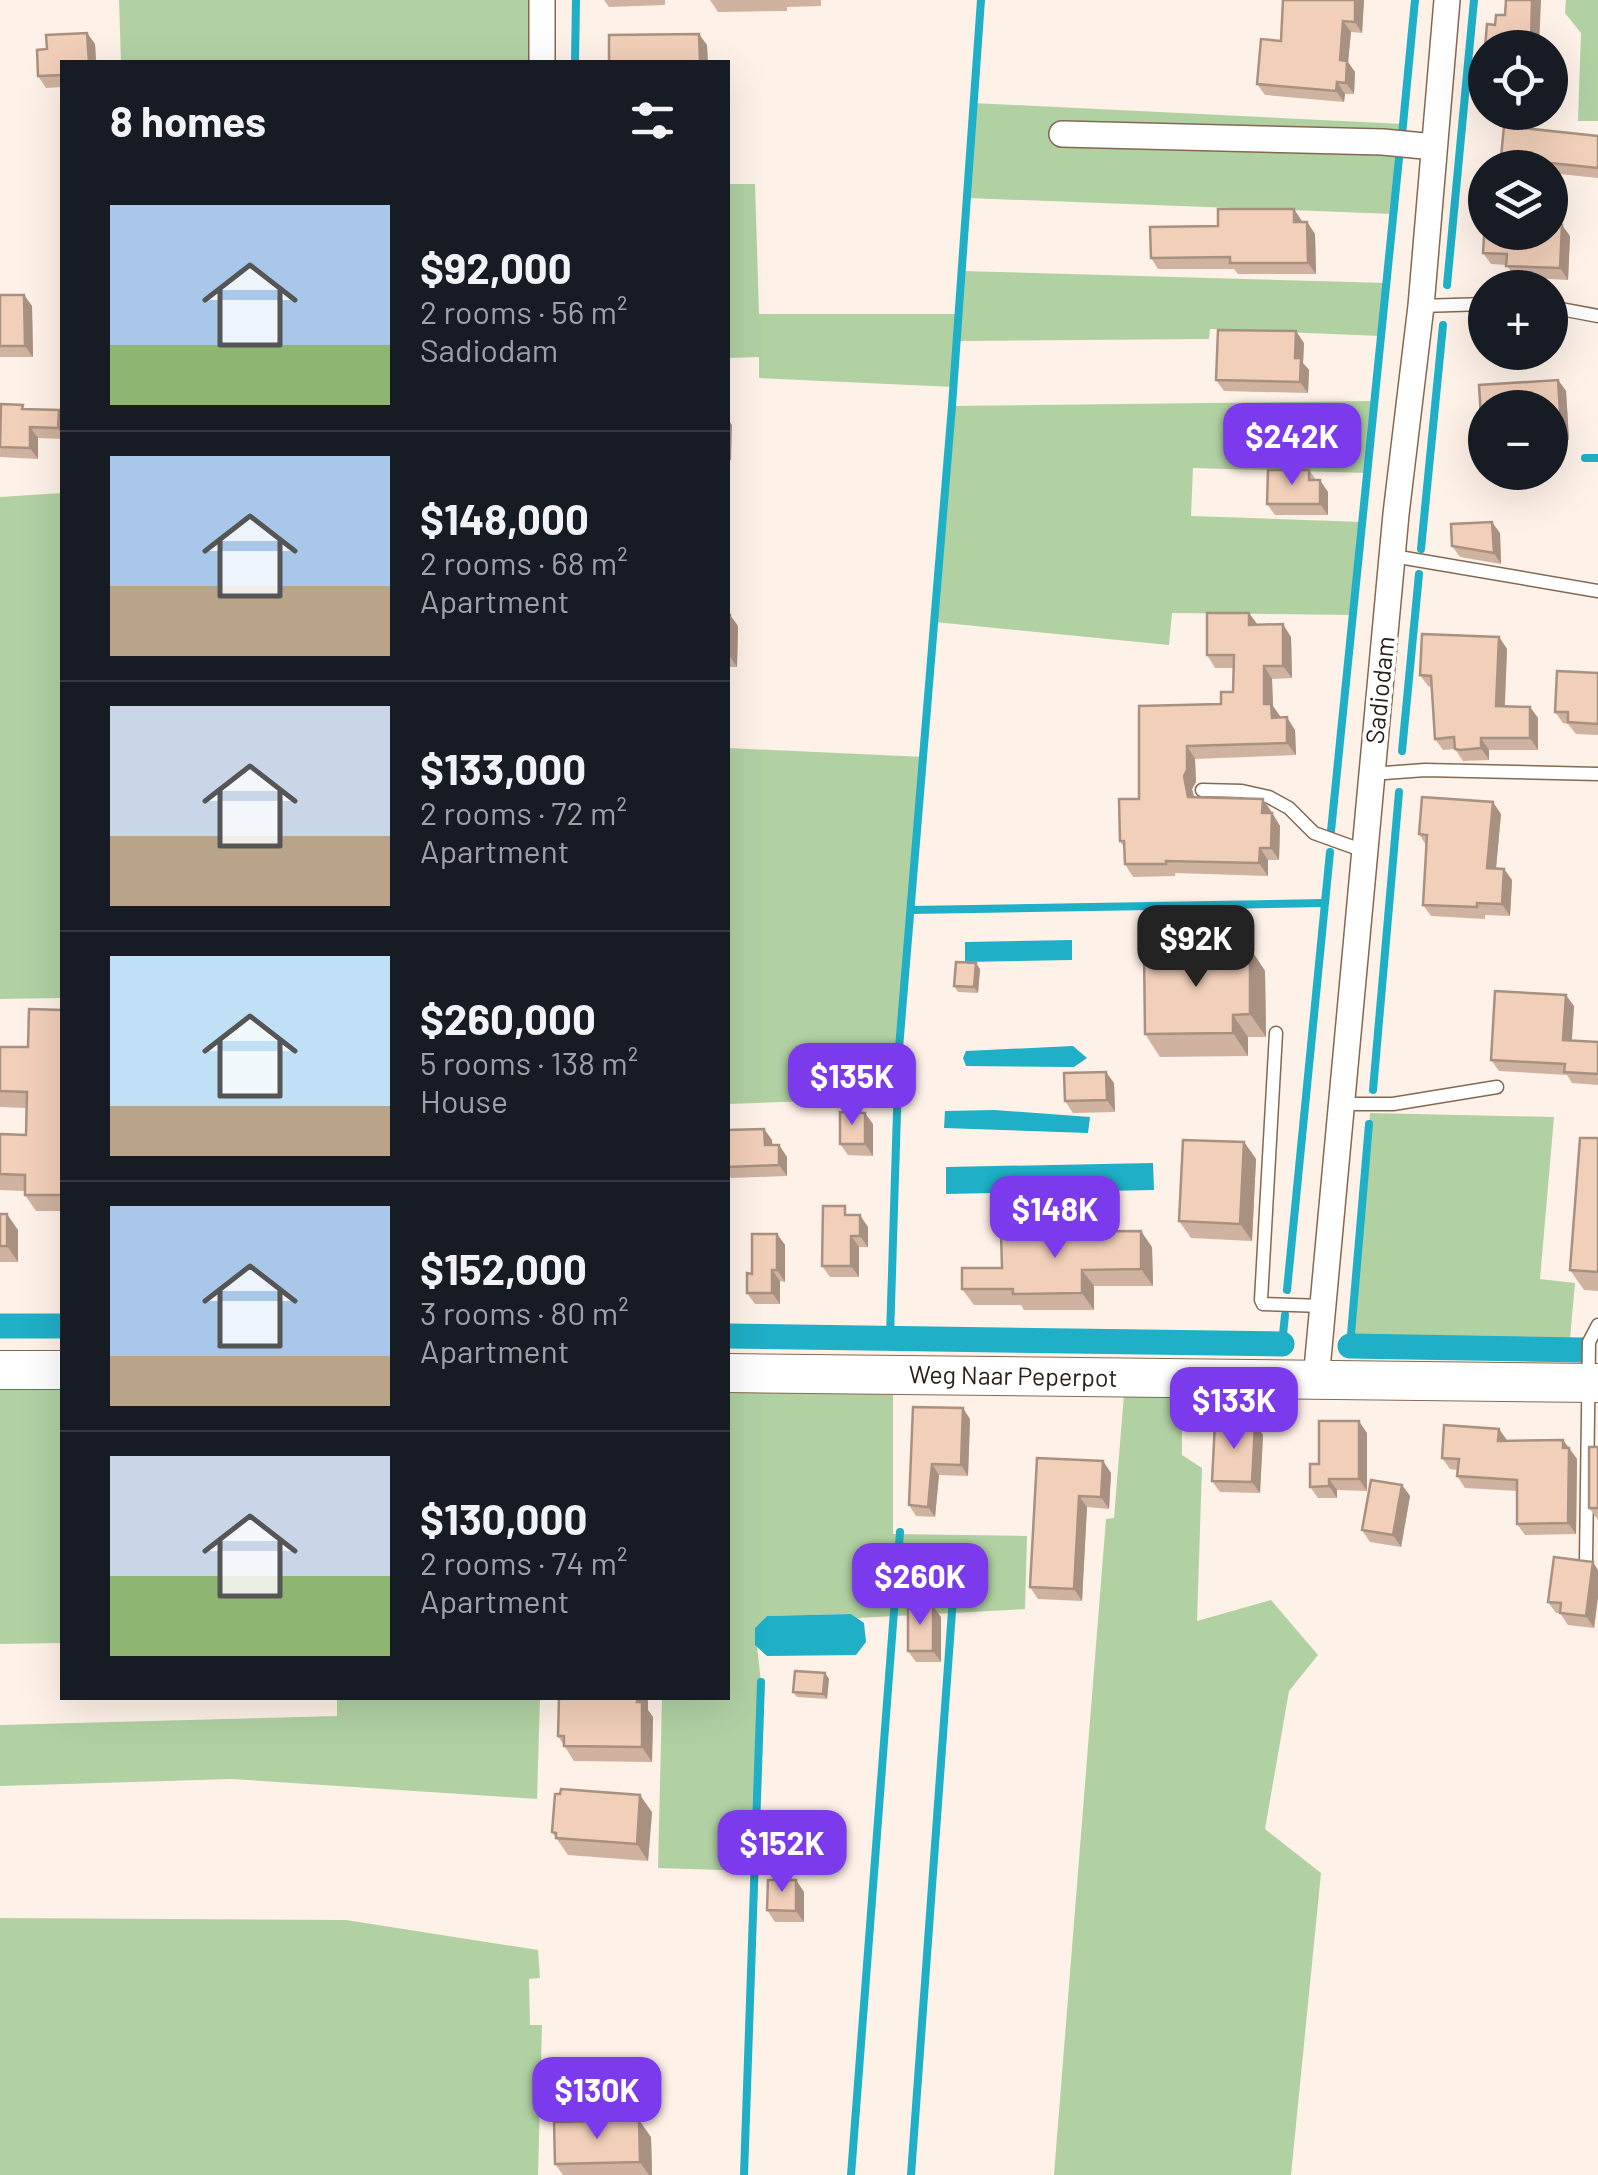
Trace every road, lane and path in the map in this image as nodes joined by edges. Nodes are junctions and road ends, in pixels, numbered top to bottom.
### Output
1 (542, 0) edge
2 (1447, 0) edge
3 (542, 60) edge
4 (1062, 134) dead end
5 (1434, 147) junction
6 (1468, 305) edge
7 (1421, 306) junction
8 (1568, 310) edge
9 (1598, 316) edge
10 (1393, 556) junction
11 (1598, 591) edge
12 (1371, 774) junction
13 (1598, 774) edge
14 (1202, 790) dead end
15 (1364, 851) junction
16 (1276, 1033) dead end
17 (1497, 1086) dead end
18 (1342, 1104) junction
19 (1323, 1306) junction
20 (1598, 1325) edge
21 (0, 1370) edge
22 (60, 1370) edge
23 (730, 1372) edge
24 (1316, 1380) junction
25 (1594, 1382) edge
26 (1586, 1560) edge

1 - 3 street
2 - 5 street, Sadiodam
4 - 5 street
5 - 7 street, Sadiodam
6 - 7 lane
7 - 10 street, Sadiodam
8 - 9 lane
10 - 11 lane
10 - 12 street, Sadiodam
12 - 13 lane
12 - 15 street, Sadiodam
14 - 15 lane
15 - 18 street, Sadiodam
16 - 19 lane
17 - 18 lane
18 - 19 street, Sadiodam
19 - 24 street, Sadiodam
20 - 25 lane
21 - 22 street
23 - 24 street, Weg Naar Peperpot
24 - 25 street, Weg Naar Peperpot
25 - 26 lane

